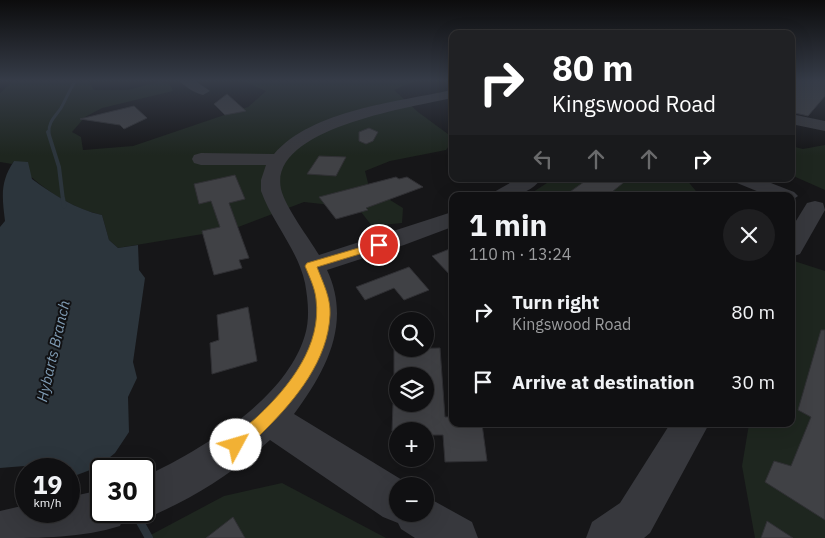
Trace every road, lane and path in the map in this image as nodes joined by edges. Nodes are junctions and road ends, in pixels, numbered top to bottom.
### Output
1 (407, 105) edge
2 (795, 119) edge
3 (825, 126) edge
4 (201, 159) dead end
5 (278, 160) junction
6 (526, 182) edge
7 (752, 182) edge
8 (507, 192) edge
9 (778, 192) edge
10 (795, 200) edge
11 (820, 210) edge
12 (449, 220) edge
13 (795, 244) edge
14 (311, 266) junction
15 (268, 418) junction
16 (688, 427) edge
17 (155, 493) edge
18 (389, 496) edge
19 (90, 514) edge
20 (429, 522) edge
21 (0, 533) edge
22 (456, 538) edge
23 (608, 538) edge

1 - 5 street
2 - 3 street
4 - 5 street
5 - 14 street
6 - 8 street
7 - 9 street
10 - 11 street
11 - 13 street
12 - 14 street
14 - 15 street
15 - 17 street
15 - 18 street
16 - 23 street
19 - 21 street
20 - 22 street

